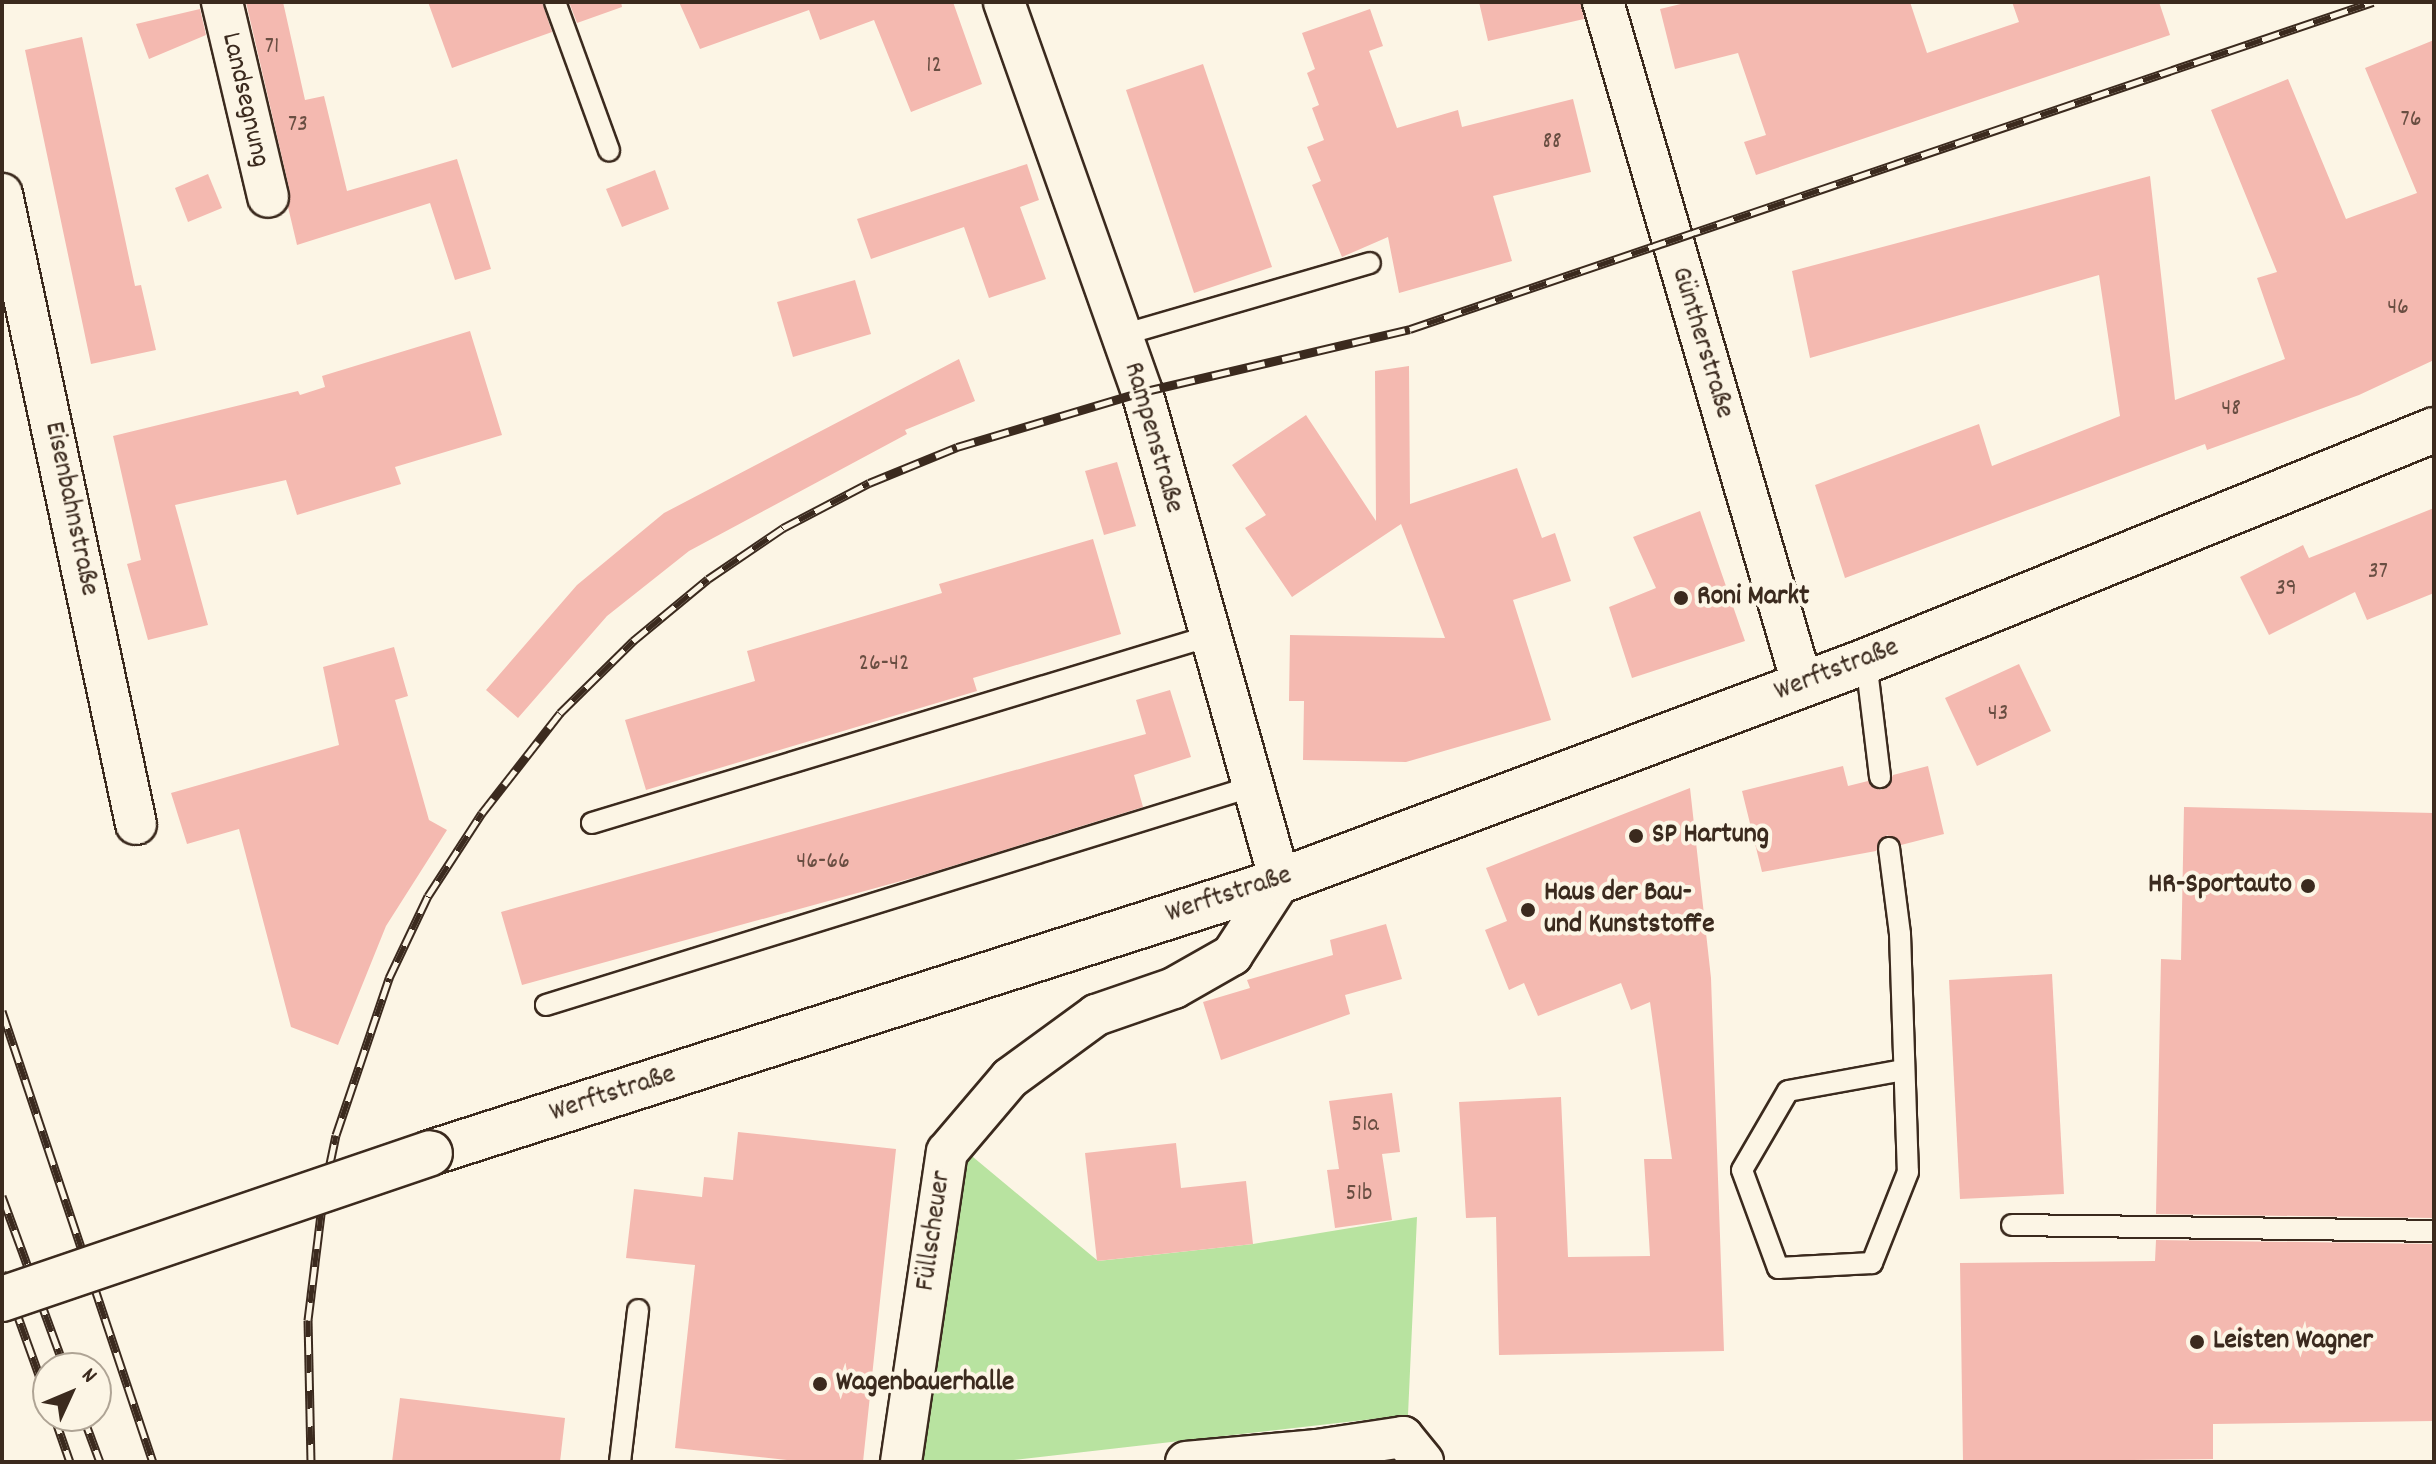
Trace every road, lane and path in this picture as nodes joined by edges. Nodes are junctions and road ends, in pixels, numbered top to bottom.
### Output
1 (222, 2) edge
2 (555, 2) edge
3 (1004, 2) edge
4 (1603, 2) edge
5 (609, 150) dead end
6 (2, 194) edge
7 (268, 197) dead end
8 (1370, 263) dead end
9 (1122, 335) junction
10 (2434, 430) edge
11 (1210, 636) junction
12 (1866, 661) junction
13 (1802, 683) junction
14 (1880, 777) dead end
15 (1254, 786) junction
16 (592, 823) dead end
17 (136, 824) dead end
18 (1889, 848) dead end
19 (1280, 881) junction
20 (546, 1005) dead end
21 (1904, 1070) junction
22 (2012, 1225) dead end
23 (2434, 1231) edge
24 (2, 1299) edge
25 (638, 1310) dead end
26 (1320, 1456) edge
27 (620, 1462) edge
28 (901, 1462) edge
29 (1186, 1462) edge
30 (1423, 1462) edge

1 - 7 street, Landsegnung
2 - 5 lane
3 - 9 street, Rampenstraße
4 - 13 street, Güntherstraße
6 - 17 street, Eisenbahnstraße
8 - 9 lane
9 - 11 street, Rampenstraße
10 - 12 street, Werftstraße
11 - 15 street, Rampenstraße
11 - 16 lane
12 - 13 street, Werftstraße
12 - 14 lane
13 - 19 street, Werftstraße
15 - 19 street, Rampenstraße
15 - 20 lane
18 - 21 lane
19 - 24 street, Werftstraße, bridge
19 - 28 street, Füllscheuer
21 - 21 lane
22 - 23 lane
25 - 27 lane
26 - 29 street
26 - 30 street

